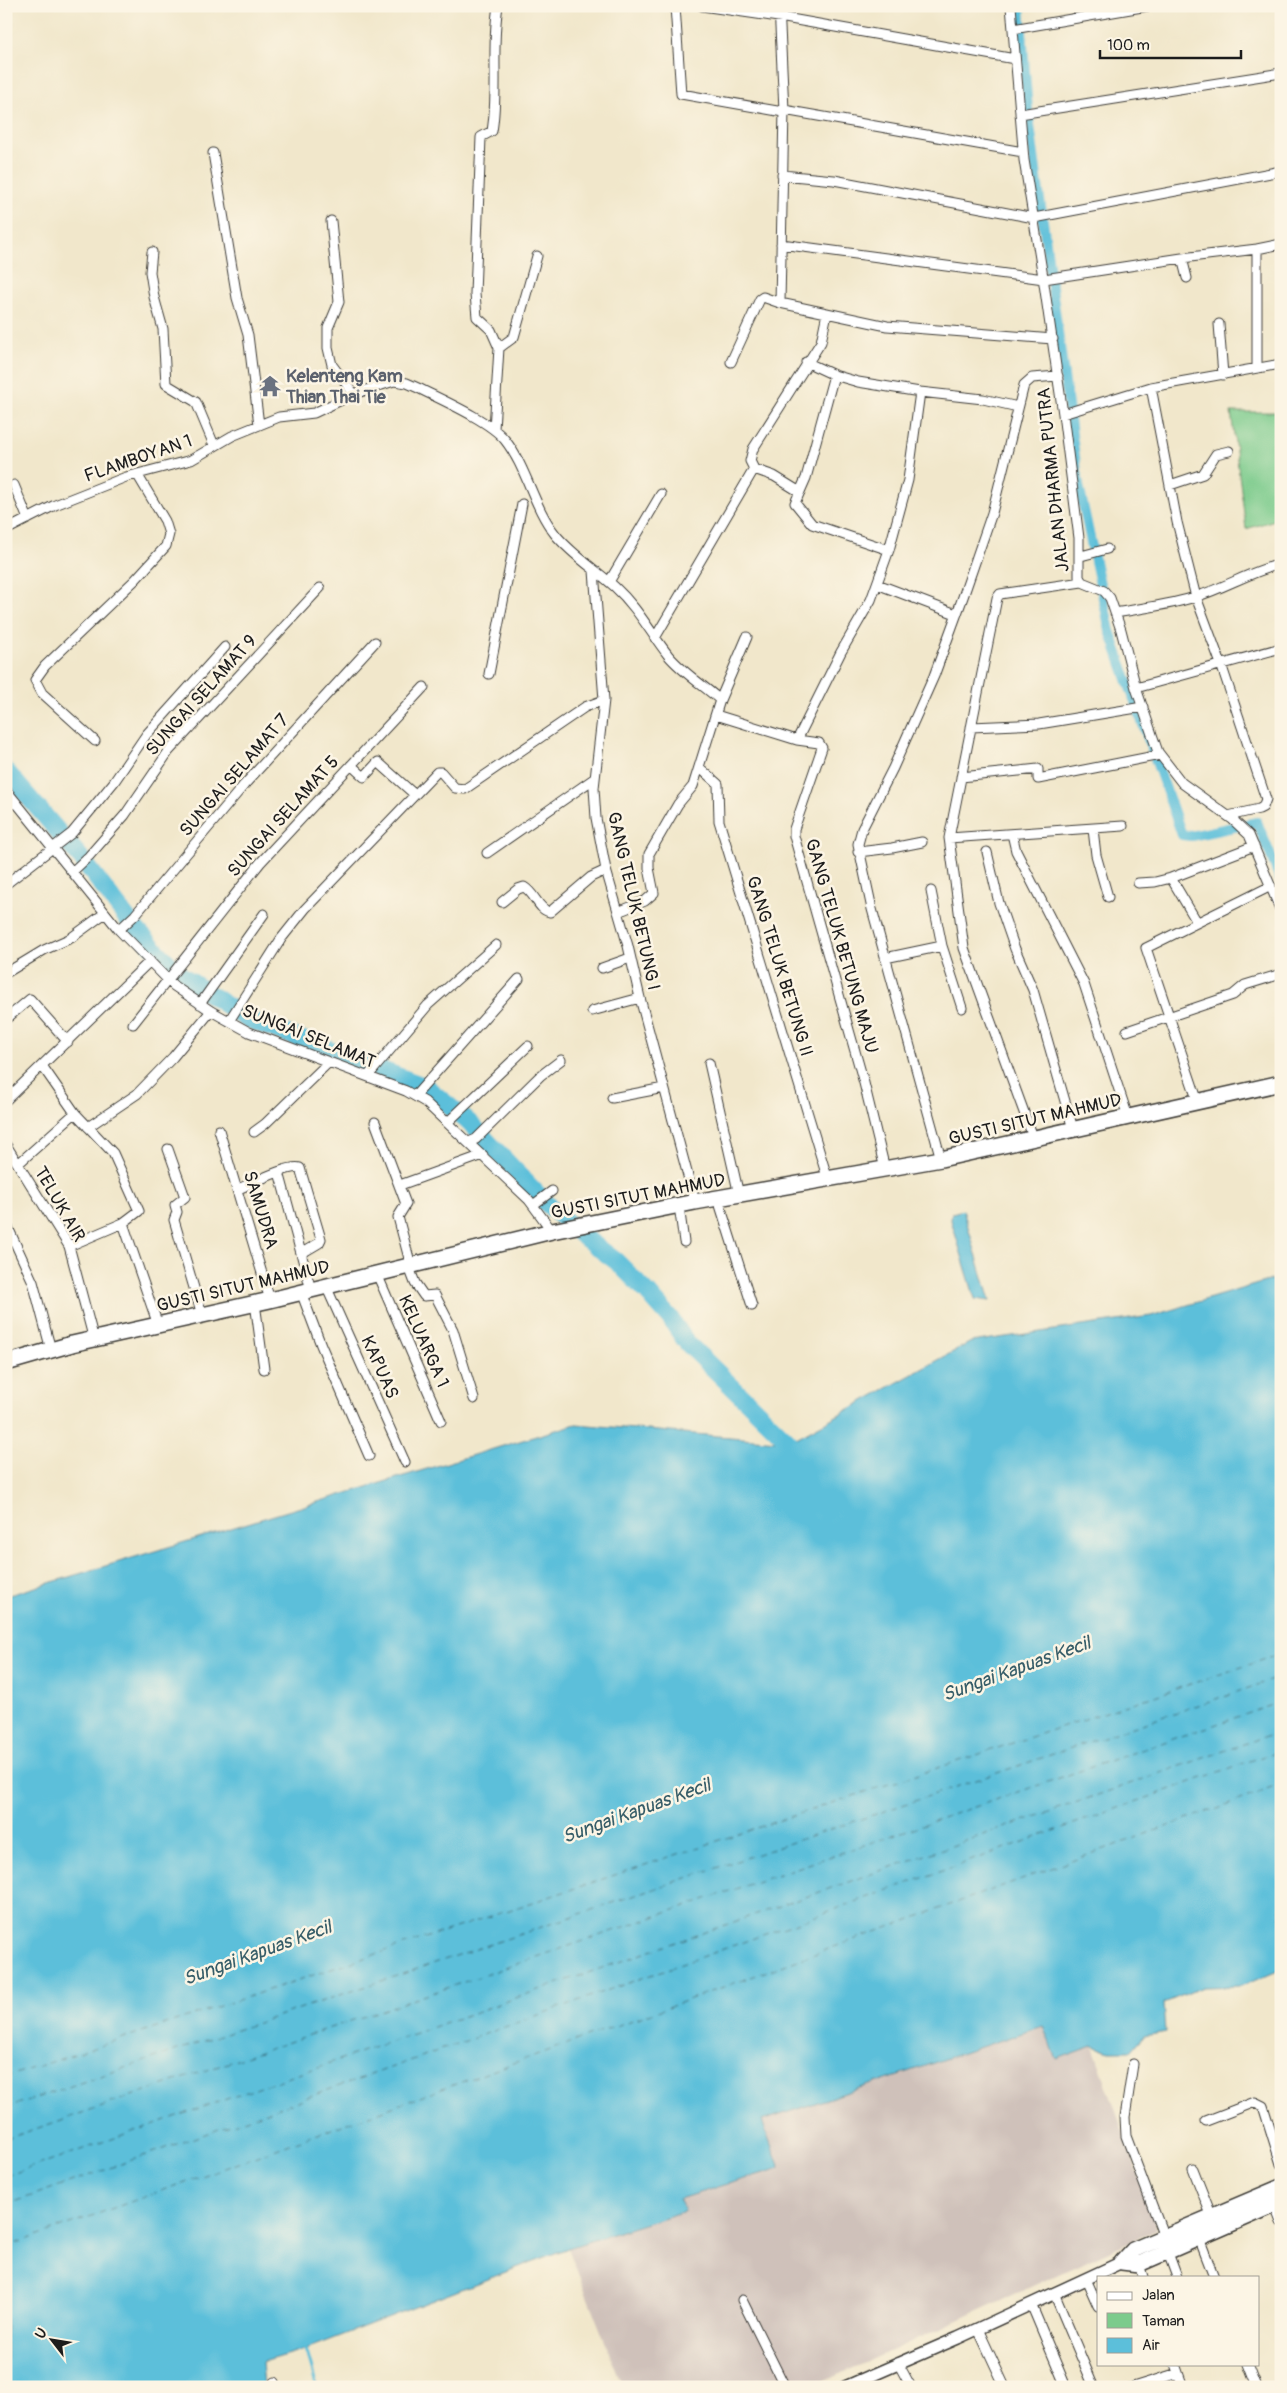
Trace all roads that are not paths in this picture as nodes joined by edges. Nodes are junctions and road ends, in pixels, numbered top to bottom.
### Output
1 (498, 6) edge
2 (675, 6) edge
3 (702, 6) edge
4 (778, 6) edge
5 (1011, 6) edge
6 (1148, 6) edge
7 (779, 18) junction
8 (1019, 28) junction
9 (1015, 59) junction
10 (1281, 73) edge
11 (784, 111) junction
12 (1023, 113) junction
13 (1023, 152) junction
14 (213, 153) dead end
15 (1281, 171) edge
16 (782, 175) junction
17 (1037, 217) junction
18 (331, 221) dead end
19 (781, 244) junction
20 (1281, 244) edge
21 (1257, 249) junction
22 (152, 252) dead end
23 (537, 256) dead end
24 (1182, 258) junction
25 (1187, 278) dead end
26 (1049, 279) junction
27 (780, 303) junction
28 (827, 313) junction
29 (1219, 324) dead end
30 (1053, 340) junction
31 (499, 348) junction
32 (731, 362) dead end
33 (806, 362) junction
34 (1281, 364) edge
35 (1257, 368) junction
36 (834, 375) junction
37 (1223, 375) junction
38 (1058, 376) junction
39 (1151, 387) junction
40 (920, 392) junction
41 (354, 394) junction
42 (1018, 407) junction
43 (1068, 413) junction
44 (259, 425) junction
45 (494, 429) junction
46 (214, 445) junction
47 (1229, 451) dead end
48 (754, 469) junction
49 (137, 474) junction
50 (14, 485) dead end
51 (1170, 485) junction
52 (800, 492) junction
53 (661, 494) dead end
54 (537, 503) junction
55 (28, 519) junction
56 (6, 530) edge
57 (1107, 549) dead end
58 (889, 550) junction
59 (1088, 554) junction
60 (1281, 564) edge
61 (594, 571) junction
62 (609, 582) junction
63 (1082, 582) junction
64 (877, 584) junction
65 (320, 588) dead end
66 (1196, 597) junction
67 (1115, 613) junction
68 (956, 614) junction
69 (746, 636) dead end
70 (656, 638) junction
71 (375, 642) dead end
72 (225, 647) dead end
73 (1281, 648) edge
74 (1221, 664) junction
75 (489, 674) dead end
76 (424, 687) dead end
77 (1136, 688) junction
78 (604, 700) junction
79 (720, 700) junction
80 (1143, 707) junction
81 (716, 715) junction
82 (971, 727) junction
83 (797, 740) junction
84 (96, 741) dead end
85 (1158, 756) junction
86 (351, 764) junction
87 (700, 768) junction
88 (595, 778) junction
89 (961, 778) junction
90 (6, 790) edge
91 (414, 794) junction
92 (15, 800) junction
93 (6, 807) edge
94 (1230, 817) junction
95 (1123, 826) dead end
96 (1093, 829) junction
97 (1012, 834) junction
98 (949, 838) junction
99 (922, 842) dead end
100 (56, 845) junction
101 (1254, 846) junction
102 (858, 852) junction
103 (987, 852) dead end
104 (487, 853) dead end
105 (606, 870) junction
106 (72, 872) junction
107 (1171, 878) junction
108 (1138, 883) dead end
109 (6, 884) edge
110 (1271, 886) junction
111 (931, 891) dead end
112 (1108, 897) dead end
113 (502, 902) dead end
114 (1281, 911) edge
115 (618, 912) junction
116 (105, 913) junction
117 (264, 914) dead end
118 (1197, 922) junction
119 (122, 927) junction
120 (496, 945) dead end
121 (942, 946) junction
122 (630, 958) junction
123 (885, 958) junction
124 (150, 961) junction
125 (602, 968) dead end
126 (6, 973) edge
127 (1281, 974) edge
128 (170, 977) junction
129 (519, 979) dead end
130 (640, 998) junction
131 (202, 1001) junction
132 (962, 1008) dead end
133 (211, 1012) junction
134 (592, 1012) dead end
135 (231, 1018) junction
136 (1171, 1018) junction
137 (6, 1019) edge
138 (133, 1024) dead end
139 (1127, 1031) dead end
140 (68, 1042) junction
141 (528, 1046) dead end
142 (561, 1060) dead end
143 (329, 1062) junction
144 (709, 1063) dead end
145 (43, 1067) junction
146 (370, 1074) junction
147 (1281, 1084) edge
148 (664, 1088) junction
149 (418, 1093) junction
150 (612, 1098) dead end
151 (6, 1100) edge
152 (1198, 1102) junction
153 (74, 1113) junction
154 (1128, 1117) junction
155 (451, 1120) junction
156 (375, 1122) dead end
157 (88, 1127) junction
158 (1073, 1129) junction
159 (219, 1130) dead end
160 (254, 1132) dead end
161 (1033, 1137) junction
162 (473, 1141) junction
163 (6, 1145) edge
164 (168, 1149) dead end
165 (483, 1156) junction
166 (940, 1159) junction
167 (18, 1164) junction
168 (885, 1169) junction
169 (279, 1172) junction
170 (828, 1180) junction
171 (400, 1185) junction
172 (238, 1189) junction
173 (549, 1193) dead end
174 (739, 1195) junction
175 (718, 1199) junction
176 (695, 1202) junction
177 (536, 1203) junction
178 (679, 1206) junction
179 (6, 1223) edge
180 (123, 1223) junction
181 (556, 1230) junction
182 (684, 1242) dead end
183 (69, 1246) junction
184 (302, 1253) junction
185 (410, 1266) junction
186 (377, 1274) junction
187 (313, 1290) junction
188 (263, 1301) junction
189 (752, 1306) dead end
190 (202, 1315) junction
191 (158, 1325) junction
192 (94, 1340) junction
193 (51, 1350) junction
194 (6, 1363) edge
195 (264, 1369) dead end
196 (474, 1398) dead end
197 (441, 1421) dead end
198 (369, 1456) dead end
199 (404, 1462) dead end
200 (1133, 2064) dead end
201 (1206, 2121) dead end
202 (1281, 2164) edge
203 (1193, 2169) dead end
204 (1281, 2187) edge
205 (1278, 2210) edge
206 (1212, 2217) junction
207 (1164, 2238) junction
208 (1199, 2238) junction
209 (1168, 2252) junction
210 (1122, 2262) junction
211 (1141, 2270) edge
212 (1177, 2276) edge
213 (1214, 2276) edge
214 (1086, 2279) junction
215 (1054, 2293) junction
216 (742, 2300) dead end
217 (1031, 2304) junction
218 (1097, 2304) edge
219 (978, 2329) junction
220 (898, 2363) junction
221 (1249, 2366) edge
222 (1176, 2369) edge
223 (864, 2383) edge
224 (1094, 2386) edge
225 (785, 2387) edge
226 (845, 2387) edge
227 (911, 2387) edge
228 (1005, 2387) edge
229 (1066, 2387) edge
230 (1133, 2387) edge
231 (1183, 2387) edge
232 (1257, 2387) edge

1 - 31 street
2 - 11 street
3 - 7 street
4 - 7 street
5 - 8 street, JALAN DHARMA PUTRA
6 - 8 street
7 - 9 street
7 - 11 street
8 - 9 street, JALAN DHARMA PUTRA
9 - 12 street, JALAN DHARMA PUTRA
10 - 12 street
11 - 13 street
11 - 16 street
12 - 13 street, JALAN DHARMA PUTRA
13 - 17 street, JALAN DHARMA PUTRA
14 - 44 street
15 - 17 street
16 - 17 street
16 - 19 street
17 - 26 street, JALAN DHARMA PUTRA
18 - 41 street
19 - 26 street
19 - 27 street
20 - 21 street
21 - 24 street
21 - 35 street
22 - 46 street
23 - 31 street
24 - 25 street
24 - 26 street
26 - 30 street, JALAN DHARMA PUTRA
27 - 28 street
27 - 32 street
28 - 30 street
28 - 33 street
29 - 37 street
30 - 38 street, JALAN DHARMA PUTRA
31 - 45 street
33 - 36 street
33 - 48 street
34 - 35 street
35 - 37 street
36 - 40 street
36 - 52 street
37 - 39 street
38 - 42 street
38 - 43 street, JALAN DHARMA PUTRA
39 - 43 street
39 - 51 street
40 - 42 street
40 - 58 street
41 - 44 street, FLAMBOYAN 1
41 - 45 street, FLAMBOYAN 1
42 - 68 street
43 - 59 street, JALAN DHARMA PUTRA
44 - 46 street, FLAMBOYAN 1
45 - 54 street
46 - 49 street, FLAMBOYAN 1
47 - 51 street
48 - 52 street
48 - 70 street
49 - 55 street, FLAMBOYAN 1
49 - 84 street
50 - 55 street
51 - 66 street
52 - 58 street
53 - 62 street
54 - 61 street
54 - 75 street
55 - 56 street, FLAMBOYAN 1
57 - 59 street
58 - 64 street
59 - 63 street, JALAN DHARMA PUTRA
60 - 66 street
61 - 62 street
61 - 78 street, GANG TELUK BETUNG I
62 - 70 street
63 - 67 street, JALAN DHARMA PUTRA
63 - 82 street
64 - 68 street
64 - 83 street
65 - 106 street, SUNGAI SELAMAT 9
66 - 67 street
66 - 74 street
67 - 77 street, JALAN DHARMA PUTRA
68 - 102 street
69 - 79 street
70 - 79 street
71 - 119 street, SUNGAI SELAMAT 7
72 - 100 street
73 - 74 street
74 - 77 street
74 - 94 street
76 - 86 street, SUNGAI SELAMAT 5
77 - 80 street, JALAN DHARMA PUTRA
78 - 88 street, GANG TELUK BETUNG I
78 - 91 street
79 - 81 street
80 - 82 street
80 - 85 street, JALAN DHARMA PUTRA
81 - 83 street
81 - 87 street
82 - 89 street
83 - 168 street, GANG TELUK BETUNG MAJU
85 - 89 street
85 - 94 street, JALAN DHARMA PUTRA
86 - 91 street
86 - 128 street, SUNGAI SELAMAT 5
87 - 115 street
87 - 170 street, GANG TELUK BETUNG II
88 - 104 street
88 - 105 street, GANG TELUK BETUNG I
89 - 98 street
90 - 92 street, SUNGAI SELAMAT
91 - 135 street
92 - 93 street
92 - 100 street, SUNGAI SELAMAT
94 - 101 street, JALAN DHARMA PUTRA
95 - 96 street
96 - 97 street
96 - 112 street
97 - 98 street
97 - 154 street
98 - 161 street
99 - 102 street
100 - 106 street, SUNGAI SELAMAT
100 - 109 street
101 - 107 street
101 - 110 street, JALAN DHARMA PUTRA
102 - 123 street
103 - 158 street
105 - 113 street
105 - 115 street, GANG TELUK BETUNG I
106 - 116 street, SUNGAI SELAMAT
107 - 108 street
107 - 118 street
110 - 114 street, JALAN DHARMA PUTRA
110 - 118 street
111 - 121 street
115 - 122 street, GANG TELUK BETUNG I
116 - 119 street, SUNGAI SELAMAT
116 - 126 street
117 - 131 street
118 - 136 street
119 - 124 street, SUNGAI SELAMAT
120 - 146 street
121 - 123 street
121 - 132 street
122 - 125 street
122 - 130 street, GANG TELUK BETUNG I
123 - 166 street
124 - 128 street, SUNGAI SELAMAT
124 - 140 street
127 - 136 street
128 - 131 street, SUNGAI SELAMAT
128 - 138 street, SUNGAI SELAMAT 5
129 - 149 street
130 - 134 street
130 - 148 street, GANG TELUK BETUNG I
131 - 133 street, SUNGAI SELAMAT
133 - 135 street, SUNGAI SELAMAT
133 - 157 street
135 - 143 street, SUNGAI SELAMAT
136 - 139 street
136 - 152 street
137 - 140 street
140 - 145 street
141 - 155 street
142 - 162 street
143 - 146 street, SUNGAI SELAMAT
143 - 160 street
144 - 174 street
145 - 151 street
145 - 153 street
146 - 149 street, SUNGAI SELAMAT
147 - 152 highway, GUSTI SITUT MAHMUD
148 - 150 street
148 - 176 street, GANG TELUK BETUNG I
149 - 155 street, SUNGAI SELAMAT
152 - 154 highway, GUSTI SITUT MAHMUD
153 - 157 street
153 - 167 street
154 - 158 highway, GUSTI SITUT MAHMUD
155 - 162 street, SUNGAI SELAMAT
156 - 171 street
157 - 180 street
158 - 161 highway, GUSTI SITUT MAHMUD
159 - 172 street, SAMUDRA
161 - 166 highway, GUSTI SITUT MAHMUD
162 - 165 street, SUNGAI SELAMAT
163 - 167 street, TELUK AIR
164 - 190 street
165 - 171 street
165 - 177 street, SUNGAI SELAMAT
166 - 168 highway, GUSTI SITUT MAHMUD
167 - 183 street, TELUK AIR
168 - 170 highway, GUSTI SITUT MAHMUD
169 - 172 street
169 - 184 street
169 - 184 street
170 - 174 highway, GUSTI SITUT MAHMUD
171 - 185 street
172 - 188 street, SAMUDRA
173 - 177 street
174 - 175 highway, GUSTI SITUT MAHMUD
175 - 176 highway, GUSTI SITUT MAHMUD
175 - 189 street
176 - 178 highway, GUSTI SITUT MAHMUD
177 - 181 street, SUNGAI SELAMAT
178 - 181 highway, GUSTI SITUT MAHMUD
178 - 182 street
179 - 193 street
180 - 183 street
180 - 191 street
181 - 185 highway, GUSTI SITUT MAHMUD
183 - 192 street, TELUK AIR
184 - 187 street
185 - 186 highway, GUSTI SITUT MAHMUD
185 - 196 street
186 - 187 highway, GUSTI SITUT MAHMUD
186 - 197 street, KELUARGA 1
187 - 188 highway, GUSTI SITUT MAHMUD
187 - 198 street
187 - 199 street, KAPUAS
188 - 190 highway, GUSTI SITUT MAHMUD
188 - 195 street, SAMUDRA
190 - 191 highway, GUSTI SITUT MAHMUD
191 - 192 highway, GUSTI SITUT MAHMUD
192 - 193 highway, GUSTI SITUT MAHMUD
193 - 194 highway, GUSTI SITUT MAHMUD
200 - 207 street
201 - 202 street
203 - 206 street
204 - 206 highway
205 - 208 highway
206 - 207 highway
207 - 210 highway
208 - 209 highway
208 - 213 street
209 - 211 highway
209 - 212 street
210 - 211 highway
210 - 214 street
214 - 215 street
214 - 218 street
215 - 217 street
215 - 224 street
216 - 225 street
217 - 219 street
217 - 229 street
219 - 220 street
219 - 228 street
220 - 223 street
220 - 227 street
221 - 232 street
222 - 230 street
222 - 231 street
223 - 226 street

